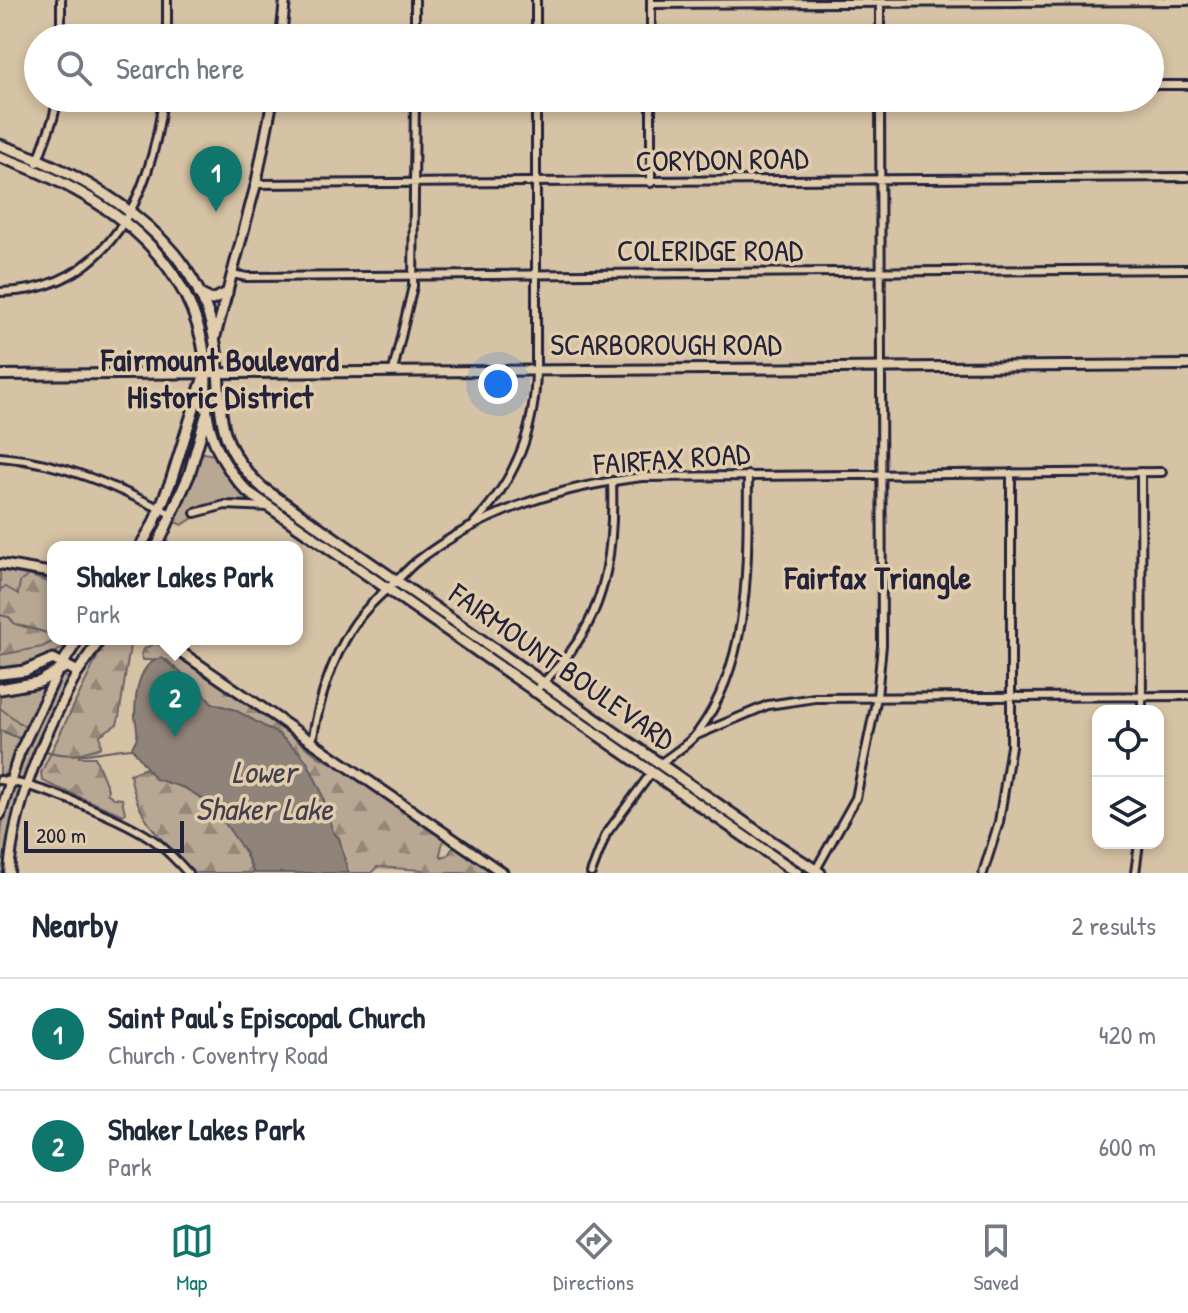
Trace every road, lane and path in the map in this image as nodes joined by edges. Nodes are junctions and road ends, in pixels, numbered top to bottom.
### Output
1 (61, 0) edge
2 (167, 0) edge
3 (285, 0) edge
4 (415, 0) edge
5 (536, 0) edge
6 (945, 1) edge
7 (1021, 1) edge
8 (1099, 1) edge
9 (1188, 1) edge
10 (651, 2) edge
11 (744, 2) edge
12 (845, 2) edge
13 (880, 3) junction
14 (61, 24) edge
15 (167, 24) edge
16 (282, 24) edge
17 (415, 24) edge
18 (536, 24) edge
19 (651, 24) edge
20 (880, 24) edge
21 (1164, 85) edge
22 (1188, 85) edge
23 (53, 112) edge
24 (160, 112) edge
25 (270, 112) edge
26 (415, 112) edge
27 (536, 112) edge
28 (651, 112) edge
29 (880, 112) edge
30 (0, 145) edge
31 (0, 157) edge
32 (38, 160) junction
33 (34, 170) junction
34 (1188, 177) edge
35 (880, 180) junction
36 (536, 182) junction
37 (415, 183) junction
38 (651, 183) junction
39 (256, 184) junction
40 (125, 217) junction
41 (183, 266) junction
42 (1188, 269) edge
43 (174, 272) junction
44 (880, 272) junction
45 (232, 274) junction
46 (414, 275) junction
47 (536, 275) junction
48 (0, 292) edge
49 (227, 293) junction
50 (199, 294) junction
51 (215, 329) junction
52 (200, 331) junction
53 (1188, 365) edge
54 (880, 368) junction
55 (536, 370) junction
56 (393, 371) junction
57 (211, 373) junction
58 (0, 375) edge
59 (207, 412) junction
60 (218, 451) junction
61 (195, 456) junction
62 (0, 457) edge
63 (1141, 472) junction
64 (1162, 472) dead end
65 (1011, 473) junction
66 (883, 474) junction
67 (748, 475) junction
68 (612, 481) junction
69 (276, 499) junction
70 (494, 500) junction
71 (269, 508) junction
72 (160, 509) junction
73 (505, 511) junction
74 (195, 513) dead end
75 (173, 515) junction
76 (470, 526) junction
77 (143, 541) edge
78 (160, 541) edge
79 (0, 564) edge
80 (47, 572) edge
81 (396, 581) junction
82 (386, 590) junction
83 (75, 645) edge
84 (96, 645) edge
85 (171, 645) edge
86 (65, 664) junction
87 (78, 672) junction
88 (57, 673) junction
89 (0, 674) edge
90 (543, 683) junction
91 (0, 689) edge
92 (534, 693) junction
93 (1142, 696) junction
94 (1188, 696) edge
95 (877, 697) junction
96 (1011, 698) junction
97 (1142, 705) edge
98 (697, 735) junction
99 (312, 742) junction
100 (660, 764) junction
101 (651, 773) junction
102 (5, 780) edge
103 (26, 785) junction
104 (0, 815) edge
105 (1138, 849) edge
106 (817, 872) edge
107 (9, 873) edge
108 (188, 873) edge
109 (503, 873) edge
110 (591, 873) edge
111 (797, 873) edge
112 (983, 873) edge
113 (1135, 873) edge

1 - 14 street
2 - 15 street
3 - 16 street
4 - 17 street
5 - 18 street
6 - 7 street
6 - 13 street
7 - 8 street
8 - 9 street
10 - 11 street
10 - 19 street
11 - 12 street
12 - 13 street
13 - 20 street
21 - 22 street
23 - 32 street
24 - 40 street
25 - 39 street
26 - 37 street
27 - 36 street
28 - 38 street
29 - 35 street
30 - 32 main road, FAIRMOUNT BOULEVARD
31 - 33 main road, FAIRMOUNT BOULEVARD
32 - 33 street
32 - 40 main road, FAIRMOUNT BOULEVARD
33 - 40 main road, FAIRMOUNT BOULEVARD
34 - 35 street, CORYDON ROAD
35 - 38 street, CORYDON ROAD
35 - 44 street
36 - 37 street, CORYDON ROAD
36 - 38 street, CORYDON ROAD
36 - 47 street
37 - 39 street, CORYDON ROAD
37 - 46 street
39 - 45 street
40 - 41 main road, FAIRMOUNT BOULEVARD
40 - 43 main road, FAIRMOUNT BOULEVARD
40 - 48 street
41 - 43 main road
41 - 50 main road, FAIRMOUNT BOULEVARD
42 - 44 street, COLERIDGE ROAD
43 - 52 main road, FAIRMOUNT BOULEVARD
44 - 47 street, COLERIDGE ROAD
44 - 54 street
45 - 46 street, COLERIDGE ROAD
45 - 49 street
46 - 47 street, COLERIDGE ROAD
46 - 56 street
47 - 55 street
49 - 50 main road
49 - 51 street
50 - 51 main road, FAIRMOUNT BOULEVARD
51 - 52 main road
51 - 57 main road
52 - 57 main road, FAIRMOUNT BOULEVARD
53 - 54 street, SCARBOROUGH ROAD
54 - 55 street, SCARBOROUGH ROAD
54 - 66 street
55 - 56 street, SCARBOROUGH ROAD
55 - 70 street
56 - 57 street, SCARBOROUGH ROAD
57 - 58 street, SCARBOROUGH ROAD
57 - 59 main road, FAIRMOUNT BOULEVARD
57 - 69 main road, FAIRMOUNT BOULEVARD
57 - 72 main road
59 - 60 main road, FAIRMOUNT BOULEVARD
59 - 61 main road
60 - 61 main road
60 - 71 main road, FAIRMOUNT BOULEVARD
61 - 75 main road
62 - 72 street
63 - 64 street, FAIRFAX ROAD
63 - 65 street, FAIRFAX ROAD
63 - 93 street
65 - 66 street, FAIRFAX ROAD
65 - 96 street
66 - 67 street, FAIRFAX ROAD
66 - 95 street
67 - 68 street, FAIRFAX ROAD
67 - 98 street
68 - 73 street, FAIRFAX ROAD
68 - 90 street
69 - 71 street
69 - 81 main road, FAIRMOUNT BOULEVARD
70 - 73 street
70 - 76 street
71 - 74 street
71 - 82 main road, FAIRMOUNT BOULEVARD
72 - 75 street
72 - 77 main road
73 - 76 street, FAIRFAX ROAD
75 - 78 main road
76 - 81 street, FAIRFAX ROAD
79 - 80 street
81 - 82 street, FAIRFAX ROAD
81 - 90 main road, FAIRMOUNT BOULEVARD
82 - 92 main road, FAIRMOUNT BOULEVARD
82 - 99 street, FAIRFAX ROAD
83 - 86 main road
84 - 87 main road
85 - 99 street
86 - 87 main road
86 - 88 main road
86 - 89 main road
87 - 103 street
88 - 91 main road
88 - 102 street
90 - 92 street
90 - 100 main road, FAIRMOUNT BOULEVARD
92 - 101 main road, FAIRMOUNT BOULEVARD
93 - 94 street
93 - 96 street
93 - 97 street
95 - 96 street
95 - 98 street
95 - 106 street
96 - 112 street
98 - 100 street
99 - 109 street
100 - 101 street
100 - 106 main road, FAIRMOUNT BOULEVARD
101 - 110 street
101 - 111 main road, FAIRMOUNT BOULEVARD
102 - 103 street
102 - 104 street
103 - 107 street
103 - 108 street
105 - 113 street

